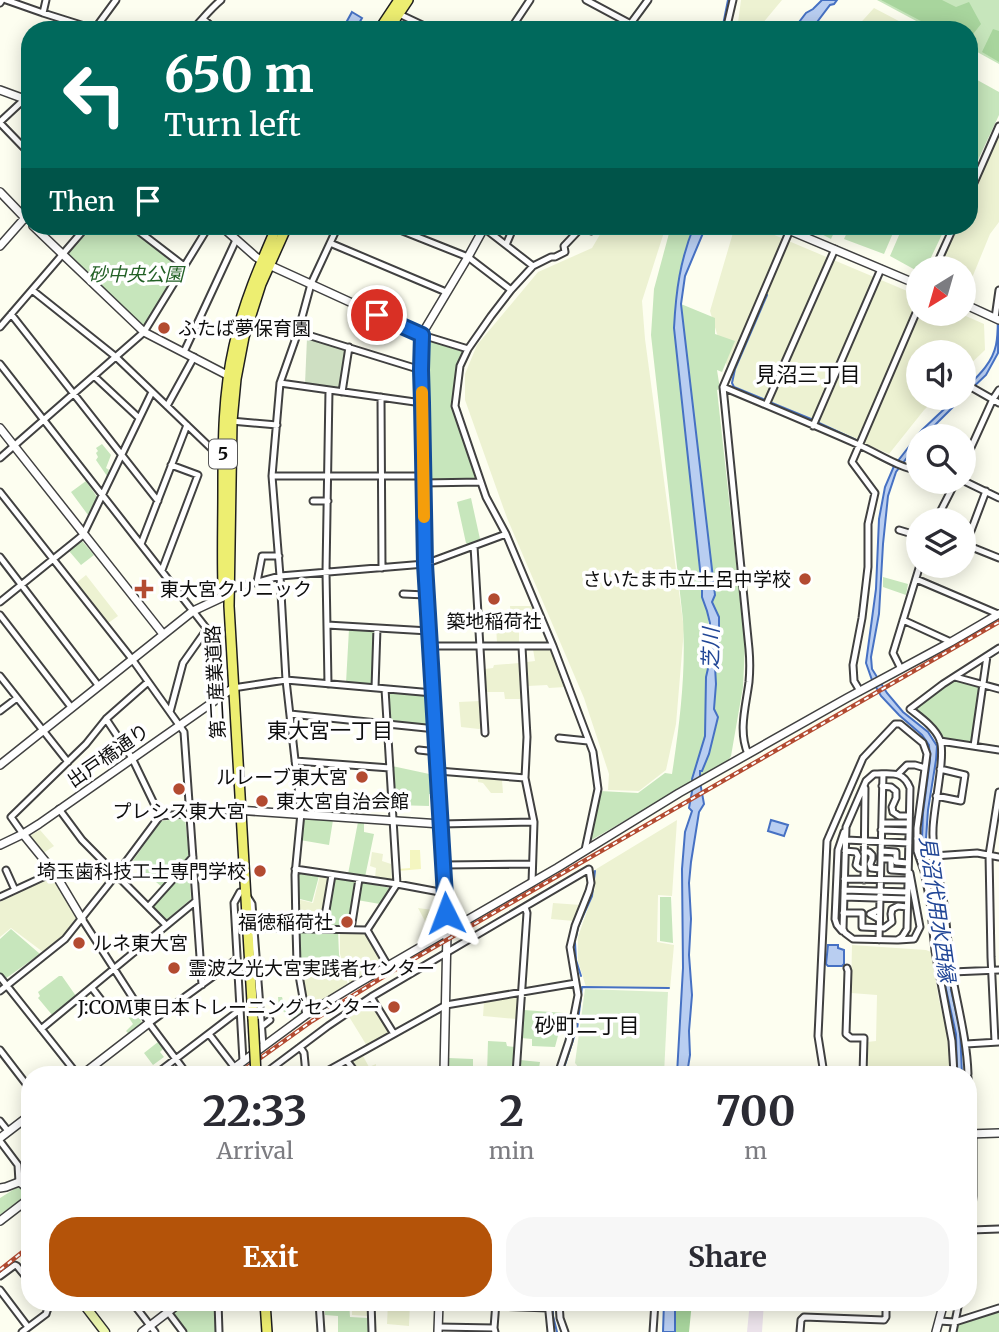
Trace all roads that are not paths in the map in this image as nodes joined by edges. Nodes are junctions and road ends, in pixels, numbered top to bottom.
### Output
1 (46, 0) edge
2 (116, 0) edge
3 (221, 0) edge
4 (399, 0) edge
5 (408, 0) edge
6 (530, 0) edge
7 (586, 0) edge
8 (648, 0) edge
9 (733, 0) edge
10 (3, 1) edge
11 (43, 13) junction
12 (399, 14) junction
13 (203, 19) joint
14 (69, 21) edge
15 (101, 21) edge
16 (205, 21) edge
17 (385, 21) edge
18 (394, 21) edge
19 (414, 21) edge
20 (516, 21) edge
21 (627, 21) edge
22 (632, 21) edge
23 (728, 21) edge
24 (0, 90) edge
25 (21, 96) edge
26 (21, 104) edge
27 (0, 122) edge
28 (999, 126) edge
29 (21, 144) edge
30 (978, 174) edge
31 (0, 192) edge
32 (21, 212) edge
33 (21, 227) edge
34 (44, 235) edge
35 (79, 235) edge
36 (144, 235) edge
37 (203, 235) edge
38 (231, 235) edge
39 (274, 235) edge
40 (282, 235) edge
41 (334, 235) edge
42 (413, 235) edge
43 (478, 235) edge
44 (493, 235) edge
45 (510, 235) edge
46 (573, 235) edge
47 (788, 235) edge
48 (802, 235) edge
49 (950, 235) edge
50 (236, 240) junction
51 (330, 243) junction
52 (506, 245) junction
53 (0, 246) edge
54 (835, 249) junction
55 (63, 254) junction
56 (940, 256) edge
57 (468, 257) junction
58 (265, 263) junction
59 (184, 266) junction
60 (533, 266) junction
61 (881, 269) junction
62 (906, 280) edge
63 (311, 284) junction
64 (32, 290) junction
65 (511, 290) junction
66 (999, 290) edge
67 (446, 292) junction
68 (976, 309) edge
69 (11, 314) junction
70 (997, 319) edge
71 (910, 326) edge
72 (0, 327) edge
73 (144, 332) junction
74 (298, 332) junction
75 (422, 335) junction
76 (349, 348) junction
77 (468, 349) junction
78 (184, 352) junction
79 (116, 357) junction
80 (194, 357) junction
81 (0, 364) edge
82 (421, 370) junction
83 (94, 376) junction
84 (232, 377) junction
85 (280, 383) junction
86 (723, 387) junction
87 (330, 390) junction
88 (999, 390) edge
89 (976, 391) edge
90 (152, 392) junction
91 (342, 392) junction
92 (73, 395) junction
93 (382, 397) junction
94 (996, 401) edge
95 (422, 403) junction
96 (766, 405) junction
97 (167, 406) junction
98 (139, 418) junction
99 (44, 420) junction
100 (228, 421) junction
101 (187, 425) junction
102 (277, 425) junction
103 (813, 426) junction
104 (0, 428) edge
105 (976, 440) edge
106 (859, 445) junction
107 (14, 447) junction
108 (121, 455) junction
109 (227, 457) junction
110 (0, 458) edge
111 (172, 466) junction
112 (906, 468) edge
113 (328, 475) junction
114 (272, 476) junction
115 (382, 476) junction
116 (423, 479) junction
117 (481, 482) junction
118 (976, 486) edge
119 (986, 491) junction
120 (0, 492) edge
121 (102, 495) junction
122 (999, 498) edge
123 (158, 501) junction
124 (313, 501) dead end
125 (328, 501) junction
126 (976, 516) edge
127 (899, 530) dead end
128 (906, 532) edge
129 (506, 534) junction
130 (83, 535) junction
131 (141, 544) junction
132 (474, 546) junction
133 (976, 549) edge
134 (0, 556) edge
135 (279, 556) junction
136 (999, 558) edge
137 (52, 560) junction
138 (425, 564) junction
139 (382, 568) junction
140 (162, 570) junction
141 (326, 572) junction
142 (280, 576) junction
143 (916, 579) joint
144 (257, 582) junction
145 (21, 584) junction
146 (225, 594) junction
147 (403, 594) dead end
148 (426, 595) junction
149 (0, 601) edge
150 (193, 611) junction
151 (999, 614) edge
152 (0, 615) edge
153 (903, 620) junction
154 (327, 625) junction
155 (377, 628) junction
156 (429, 631) junction
157 (163, 634) junction
158 (951, 642) junction
159 (429, 646) junction
160 (480, 646) junction
161 (522, 646) junction
162 (553, 646) junction
163 (998, 649) edge
164 (987, 656) junction
165 (132, 659) junction
166 (901, 669) junction
167 (0, 676) edge
168 (954, 677) junction
169 (286, 680) junction
170 (148, 682) junction
171 (328, 684) junction
172 (99, 685) junction
173 (982, 685) junction
174 (375, 688) junction
175 (231, 689) junction
176 (385, 689) junction
177 (999, 689) edge
178 (860, 691) junction
179 (433, 693) junction
180 (17, 698) junction
181 (71, 707) junction
182 (0, 711) edge
183 (170, 712) junction
184 (290, 715) junction
185 (106, 719) junction
186 (179, 724) junction
187 (387, 724) junction
188 (436, 729) junction
189 (43, 731) junction
190 (485, 733) dead end
191 (559, 738) dead end
192 (588, 741) junction
193 (940, 741) junction
194 (974, 746) junction
195 (419, 750) dead end
196 (999, 750) edge
197 (437, 752) junction
198 (748, 754) junction
199 (132, 758) junction
200 (295, 761) junction
201 (68, 762) junction
202 (0, 765) edge
203 (390, 768) junction
204 (925, 768) junction
205 (940, 769) junction
206 (438, 771) junction
207 (883, 774) junction
208 (898, 775) junction
209 (525, 778) junction
210 (865, 783) junction
211 (883, 786) junction
212 (999, 792) edge
213 (936, 796) junction
214 (896, 798) junction
215 (910, 798) junction
216 (892, 805) junction
217 (910, 806) junction
218 (59, 809) junction
219 (238, 810) junction
220 (998, 810) edge
221 (300, 813) junction
222 (190, 814) junction
223 (160, 816) junction
224 (393, 820) junction
225 (909, 820) junction
226 (534, 822) junction
227 (441, 824) junction
228 (881, 826) junction
229 (846, 827) junction
230 (909, 831) junction
231 (23, 834) junction
232 (846, 840) junction
233 (864, 841) junction
234 (881, 841) junction
235 (909, 843) junction
236 (0, 845) edge
237 (585, 850) junction
238 (845, 851) junction
239 (881, 851) junction
240 (864, 852) junction
241 (989, 855) junction
242 (932, 856) junction
243 (193, 857) junction
244 (921, 857) junction
245 (999, 857) edge
246 (881, 859) junction
247 (908, 863) junction
248 (532, 864) junction
249 (444, 865) junction
250 (864, 869) junction
251 (880, 869) junction
252 (6, 870) dead end
253 (295, 870) junction
254 (908, 871) junction
255 (54, 872) junction
256 (116, 875) junction
257 (332, 875) junction
258 (359, 879) junction
259 (845, 879) junction
260 (864, 880) junction
261 (880, 880) junction
262 (908, 880) junction
263 (531, 883) junction
264 (397, 884) junction
265 (15, 890) junction
266 (243, 893) junction
267 (445, 893) junction
268 (844, 894) junction
269 (880, 895) junction
270 (907, 896) junction
271 (0, 897) edge
272 (863, 898) junction
273 (196, 901) junction
274 (149, 906) junction
275 (525, 906) junction
276 (862, 906) dead end
277 (907, 906) junction
278 (844, 913) junction
279 (82, 919) junction
280 (166, 925) junction
281 (254, 928) junction
282 (296, 928) junction
283 (323, 928) junction
284 (879, 928) junction
285 (351, 929) junction
286 (367, 930) junction
287 (447, 932) junction
288 (845, 933) junction
289 (878, 940) junction
290 (897, 940) junction
291 (446, 952) junction
292 (237, 959) junction
293 (388, 966) junction
294 (847, 968) dead end
295 (114, 969) junction
296 (991, 970) junction
297 (999, 970) edge
298 (952, 971) junction
299 (0, 977) edge
300 (576, 983) junction
301 (202, 985) junction
302 (7, 986) junction
303 (92, 988) junction
304 (0, 991) edge
305 (522, 992) junction
306 (371, 997) junction
307 (102, 1001) dead end
308 (446, 1005) junction
309 (242, 1009) junction
310 (306, 1015) junction
311 (271, 1020) dead end
312 (149, 1023) junction
313 (261, 1027) junction
314 (41, 1029) junction
315 (209, 1034) junction
316 (394, 1034) junction
317 (997, 1042) edge
318 (966, 1044) junction
319 (263, 1046) junction
320 (300, 1047) junction
321 (0, 1050) edge
322 (176, 1060) junction
323 (243, 1061) junction
324 (346, 1061) junction
325 (71, 1066) edge
326 (93, 1066) edge
327 (167, 1066) edge
328 (181, 1066) edge
329 (233, 1066) edge
330 (237, 1066) edge
331 (253, 1066) edge
332 (275, 1066) edge
333 (305, 1066) edge
334 (337, 1066) edge
335 (350, 1066) edge
336 (444, 1066) edge
337 (517, 1066) edge
338 (561, 1066) edge
339 (823, 1066) edge
340 (863, 1066) edge
341 (954, 1066) edge
342 (967, 1066) edge
343 (21, 1077) edge
344 (0, 1121) edge
345 (21, 1124) edge
346 (8, 1132) junction
347 (977, 1133) edge
348 (999, 1133) edge
349 (0, 1139) edge
350 (19, 1182) joint
351 (10, 1185) junction
352 (0, 1188) edge
353 (0, 1194) edge
354 (21, 1204) edge
355 (0, 1221) edge
356 (999, 1229) edge
357 (977, 1230) edge
358 (21, 1271) edge
359 (0, 1276) edge
360 (0, 1290) edge
361 (999, 1308) edge
362 (47, 1311) edge
363 (89, 1311) edge
364 (139, 1311) edge
365 (218, 1311) edge
366 (268, 1311) edge
367 (320, 1311) edge
368 (371, 1311) edge
369 (439, 1311) edge
370 (495, 1311) edge
371 (549, 1311) edge
372 (560, 1311) edge
373 (654, 1311) edge
374 (886, 1311) edge
375 (943, 1311) edge
376 (956, 1311) edge
377 (168, 1312) joint
378 (941, 1321) junction
379 (953, 1322) junction
380 (30, 1326) junction
381 (153, 1329) edge
382 (438, 1329) edge
383 (494, 1330) edge
384 (22, 1332) edge
385 (36, 1332) edge
386 (104, 1332) edge
387 (142, 1332) edge
388 (183, 1332) edge
389 (219, 1332) edge
390 (269, 1332) edge
391 (321, 1332) edge
392 (372, 1332) edge
393 (551, 1332) edge
394 (565, 1332) edge
395 (653, 1332) edge
396 (800, 1332) edge
397 (936, 1332) edge
398 (953, 1332) edge

1 - 11 street
2 - 15 street
3 - 13 street
4 - 17 main road
5 - 12 main road
6 - 20 street
7 - 21 street
8 - 22 street
9 - 23 street
10 - 11 street
11 - 14 street
12 - 18 main road
12 - 19 street
13 - 16 street
24 - 25 street
26 - 27 street
27 - 29 street
28 - 30 street
31 - 32 street
33 - 53 street
34 - 55 street
35 - 55 street
36 - 59 street
37 - 59 street
38 - 50 street
39 - 58 main road, 第二産業道路 / 5
40 - 58 main road, 第二産業道路 / 5
41 - 51 street
42 - 57 street
43 - 57 street
44 - 52 street
45 - 52 street
46 - 60 street
47 - 86 street
48 - 54 street
49 - 56 street
50 - 58 street
50 - 78 street
51 - 63 street
51 - 67 street
52 - 60 street
54 - 61 street
54 - 96 street
55 - 64 street
55 - 73 street
57 - 65 street
57 - 67 street
58 - 63 street
58 - 84 main road, 第二産業道路 / 5
59 - 73 street
60 - 65 street
61 - 62 street
61 - 103 street
63 - 74 street
63 - 75 street
64 - 69 street
64 - 79 street
65 - 77 street
66 - 70 street
67 - 75 street
68 - 70 street
69 - 72 street
69 - 92 street
71 - 106 street
73 - 78 street
73 - 79 street
74 - 76 street
74 - 85 street
75 - 77 street
75 - 82 street
76 - 82 street
76 - 91 street
77 - 117 street
78 - 80 street
79 - 83 street
79 - 90 street
80 - 84 street
80 - 97 street
81 - 99 street
82 - 95 street
83 - 92 street
83 - 98 street
84 - 100 main road, 第二産業道路 / 5
85 - 87 street
85 - 102 street
86 - 96 street
86 - 198 street
87 - 91 street
87 - 113 street
88 - 94 street
89 - 94 street
90 - 97 street
90 - 98 street
91 - 93 street
92 - 99 street
92 - 108 street
93 - 95 street
93 - 115 street
94 - 105 street
95 - 116 street
96 - 103 street
97 - 101 street
98 - 108 street
99 - 107 street
99 - 121 street
100 - 102 street
100 - 109 main road, 第二産業道路 / 5
101 - 109 street
101 - 111 street
102 - 114 street
103 - 106 street
104 - 107 street
106 - 112 street
106 - 178 street
107 - 110 street
107 - 130 street
108 - 121 street
108 - 123 street
109 - 146 main road, 第二産業道路 / 5
111 - 123 street
111 - 140 street
113 - 114 street
113 - 115 street
113 - 125 street
114 - 135 street
115 - 116 street
115 - 139 street
116 - 117 street
116 - 138 street
117 - 129 street
118 - 119 street
119 - 122 street
119 - 126 street
120 - 137 street
121 - 130 street
121 - 131 street
123 - 131 street
124 - 125 street
125 - 141 street
127 - 128 street
129 - 132 street
129 - 162 street
130 - 137 street
130 - 157 street
131 - 140 street
132 - 138 street
132 - 160 street
133 - 136 street
134 - 145 street
135 - 142 street
135 - 144 street
137 - 145 street
137 - 165 street
138 - 139 street
138 - 148 street
139 - 141 street
140 - 150 street
141 - 142 street
141 - 154 street
142 - 144 street
142 - 169 street
143 - 151 street
143 - 153 street
144 - 146 street
145 - 149 street
145 - 172 street
146 - 150 street
146 - 175 main road, 第二産業道路 / 5
147 - 148 street
148 - 156 street
150 - 157 street
150 - 183 street
151 - 158 street
152 - 181 street
153 - 158 street
153 - 166 street
154 - 155 street
154 - 171 street
155 - 156 street
155 - 174 street
156 - 159 street
157 - 165 street
158 - 166 street
159 - 160 street
159 - 179 street
160 - 161 street
160 - 190 street
161 - 162 street
161 - 209 street
162 - 192 street
163 - 164 street
164 - 168 street
164 - 173 street
165 - 170 street
165 - 172 street
166 - 178 street
167 - 180 street
168 - 173 street
168 - 193 street
169 - 171 street
169 - 175 street
169 - 184 street
170 - 183 street
170 - 185 street
171 - 174 street
172 - 181 street
173 - 177 street
173 - 194 street
174 - 176 street
175 - 186 street, 出戸橋通り
175 - 219 main road, 第二産業道路 / 5
176 - 179 street
176 - 187 street
178 - 198 street
179 - 188 street
180 - 182 street
180 - 189 street
181 - 189 street
183 - 186 street
184 - 187 street
184 - 200 street
185 - 199 street
185 - 201 street
186 - 199 street, 出戸橋通り
186 - 222 street
187 - 188 street
187 - 203 street
188 - 197 street
189 - 201 street
189 - 202 street
191 - 192 street
192 - 237 street
193 - 194 street
193 - 205 street
194 - 196 street
195 - 197 street
197 - 206 street
198 - 237 street
199 - 218 street, 出戸橋通り
199 - 223 street
200 - 203 street
200 - 221 street
201 - 231 street
203 - 224 street
204 - 208 street
204 - 244 street
204 - 339 street
205 - 213 street
205 - 213 street
206 - 209 street
206 - 227 street
207 - 208 street
207 - 210 street
207 - 211 street
208 - 215 street
209 - 226 street
210 - 229 street
210 - 233 street
211 - 214 street
211 - 228 street
212 - 220 street
213 - 242 street
214 - 215 street
214 - 216 street
215 - 217 street
216 - 217 street
216 - 225 street
217 - 225 street
218 - 231 street, 出戸橋通り
218 - 256 street
219 - 221 street
219 - 222 street
219 - 266 main road, 第二産業道路 / 5
220 - 241 street
221 - 224 street
221 - 253 street
222 - 223 street
222 - 243 street
223 - 256 street
224 - 227 street
224 - 264 street
225 - 228 street
225 - 230 street
226 - 227 street
226 - 248 street
227 - 249 street
228 - 230 street
228 - 234 street
229 - 232 street
229 - 288 street
230 - 235 street
231 - 236 street, 出戸橋通り
231 - 255 street
232 - 233 street
232 - 238 street
233 - 234 street
233 - 240 street
234 - 235 street
234 - 239 street
235 - 247 street
237 - 263 street
238 - 250 street
238 - 259 street
239 - 246 street
239 - 247 street
240 - 250 street
240 - 251 street
241 - 242 street
241 - 245 street
241 - 296 street
242 - 244 street
242 - 298 street
243 - 273 street
243 - 274 street
244 - 341 street
246 - 251 street
246 - 254 street
247 - 254 street
247 - 290 street
248 - 249 street
248 - 263 street
249 - 267 street
250 - 260 street
251 - 261 street
252 - 265 street
253 - 257 street
253 - 282 street
254 - 262 street
255 - 265 street
255 - 279 street
256 - 274 street
256 - 279 street
257 - 258 street
257 - 283 street
258 - 264 street
258 - 285 street
259 - 260 street
259 - 268 street
260 - 261 street
261 - 262 street
261 - 269 street
262 - 270 street
263 - 287 street
264 - 267 street
264 - 286 street
265 - 271 street
266 - 281 street
266 - 292 street
266 - 331 main road, 第二産業道路 / 5
267 - 287 street
268 - 269 street
268 - 272 street
268 - 278 street
269 - 270 street
269 - 272 street
269 - 284 street
270 - 277 street
272 - 276 street
273 - 280 street
273 - 301 street
274 - 280 street
275 - 291 street
275 - 300 street
275 - 305 street
277 - 284 street
277 - 290 street
278 - 284 street
278 - 288 street
279 - 295 street
279 - 302 street
280 - 295 street
281 - 282 street
281 - 313 street
282 - 283 street
282 - 310 street
283 - 285 street
284 - 289 street
285 - 286 street
286 - 293 street
287 - 291 street
287 - 293 street
288 - 289 street
289 - 290 street
291 - 306 street
291 - 308 street
292 - 301 street
292 - 309 street
293 - 310 street
294 - 340 street
295 - 303 street
295 - 312 street
296 - 297 street
296 - 298 street
296 - 317 street
298 - 318 street
299 - 302 street
300 - 305 street
300 - 338 street
301 - 312 street
302 - 304 street
302 - 314 street
303 - 307 street
303 - 314 street
305 - 308 street
305 - 337 street
306 - 316 street
306 - 320 street
308 - 316 street
308 - 336 street
309 - 315 street
309 - 323 street
310 - 319 street
311 - 313 street
312 - 322 street
312 - 326 street
313 - 319 street
314 - 325 street
315 - 322 street
315 - 329 street
316 - 324 street
317 - 318 street
318 - 342 street
319 - 323 street
320 - 332 street
320 - 333 street
321 - 343 street
322 - 327 street
322 - 328 street
323 - 330 street
324 - 334 street
324 - 335 street
344 - 346 street
345 - 346 street
346 - 349 street
347 - 348 street
349 - 350 street
350 - 351 street
351 - 352 street
351 - 353 street
354 - 355 street
356 - 357 street
358 - 359 street
360 - 380 street
361 - 379 street
362 - 380 street
363 - 386 main road
364 - 381 street
365 - 389 street
366 - 390 main road
367 - 391 street
368 - 392 street
369 - 382 street
370 - 383 street
371 - 393 street
372 - 394 street
373 - 395 street
374 - 396 street
375 - 378 street
376 - 379 street
377 - 381 street
377 - 388 street
378 - 379 street
378 - 397 street
379 - 398 street
380 - 384 street
380 - 385 street
381 - 387 street
382 - 383 street

